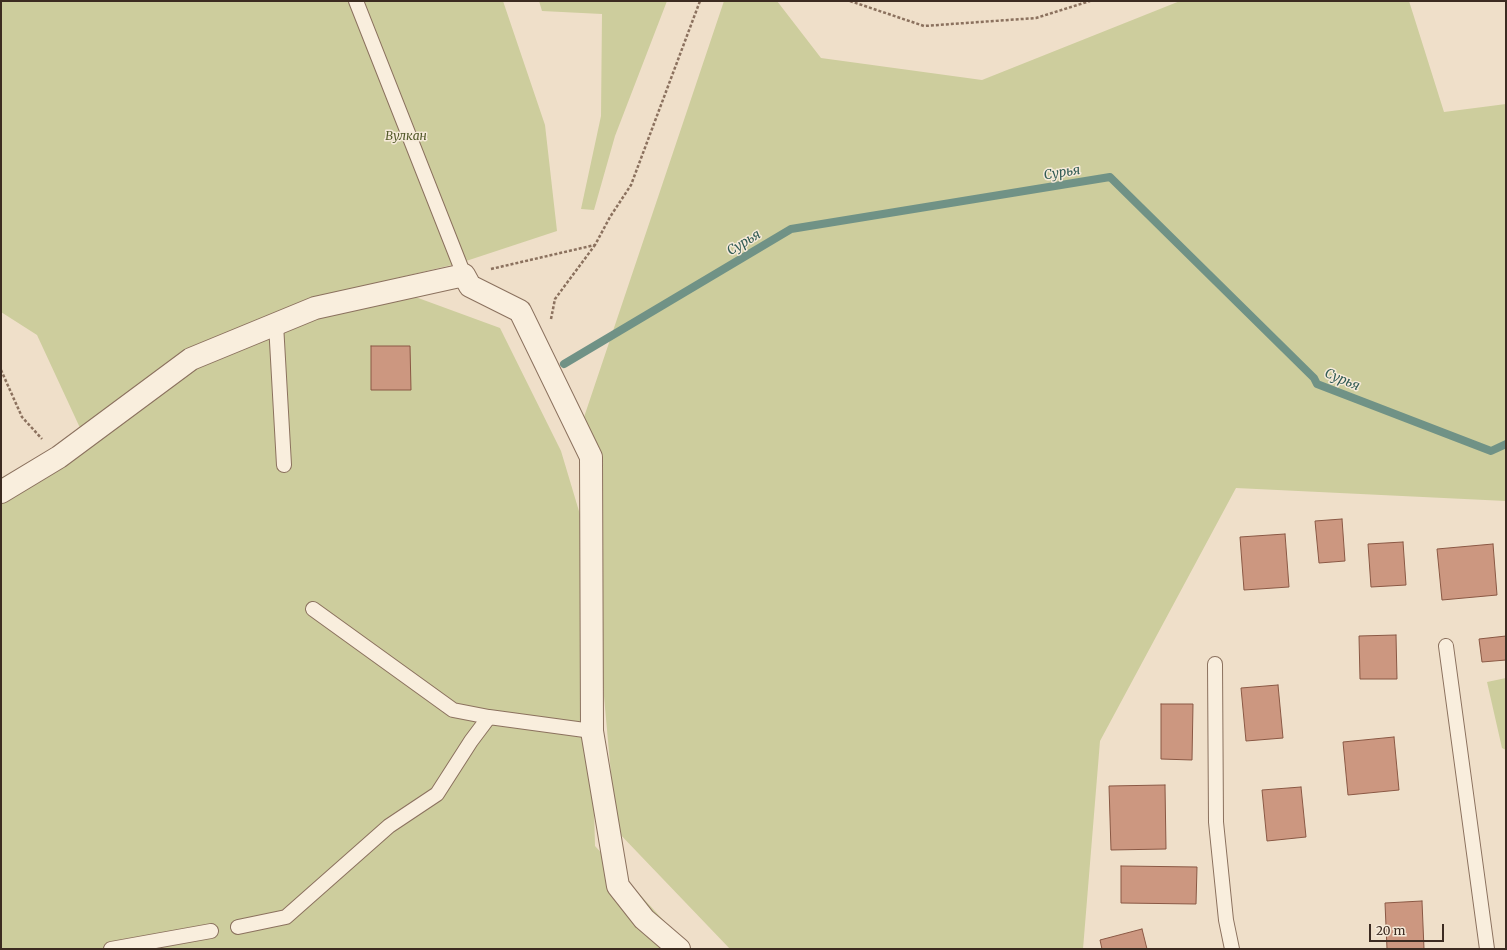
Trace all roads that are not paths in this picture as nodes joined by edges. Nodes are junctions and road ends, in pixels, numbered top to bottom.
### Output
1 (356, 1) edge
2 (464, 275) junction
3 (276, 324) junction
4 (284, 465) dead end
5 (1, 492) edge
6 (313, 609) dead end
7 (1446, 646) dead end
8 (1215, 664) dead end
9 (489, 717) junction
10 (592, 731) junction
11 (238, 927) dead end
12 (210, 931) dead end
13 (111, 949) edge
14 (679, 949) edge
15 (1232, 949) edge
16 (1487, 949) edge

1 - 2 lane
2 - 3 street
2 - 10 street
3 - 4 lane
3 - 5 street
6 - 9 lane
7 - 16 lane
8 - 15 lane
9 - 10 lane
9 - 11 lane
10 - 14 street
12 - 13 lane

